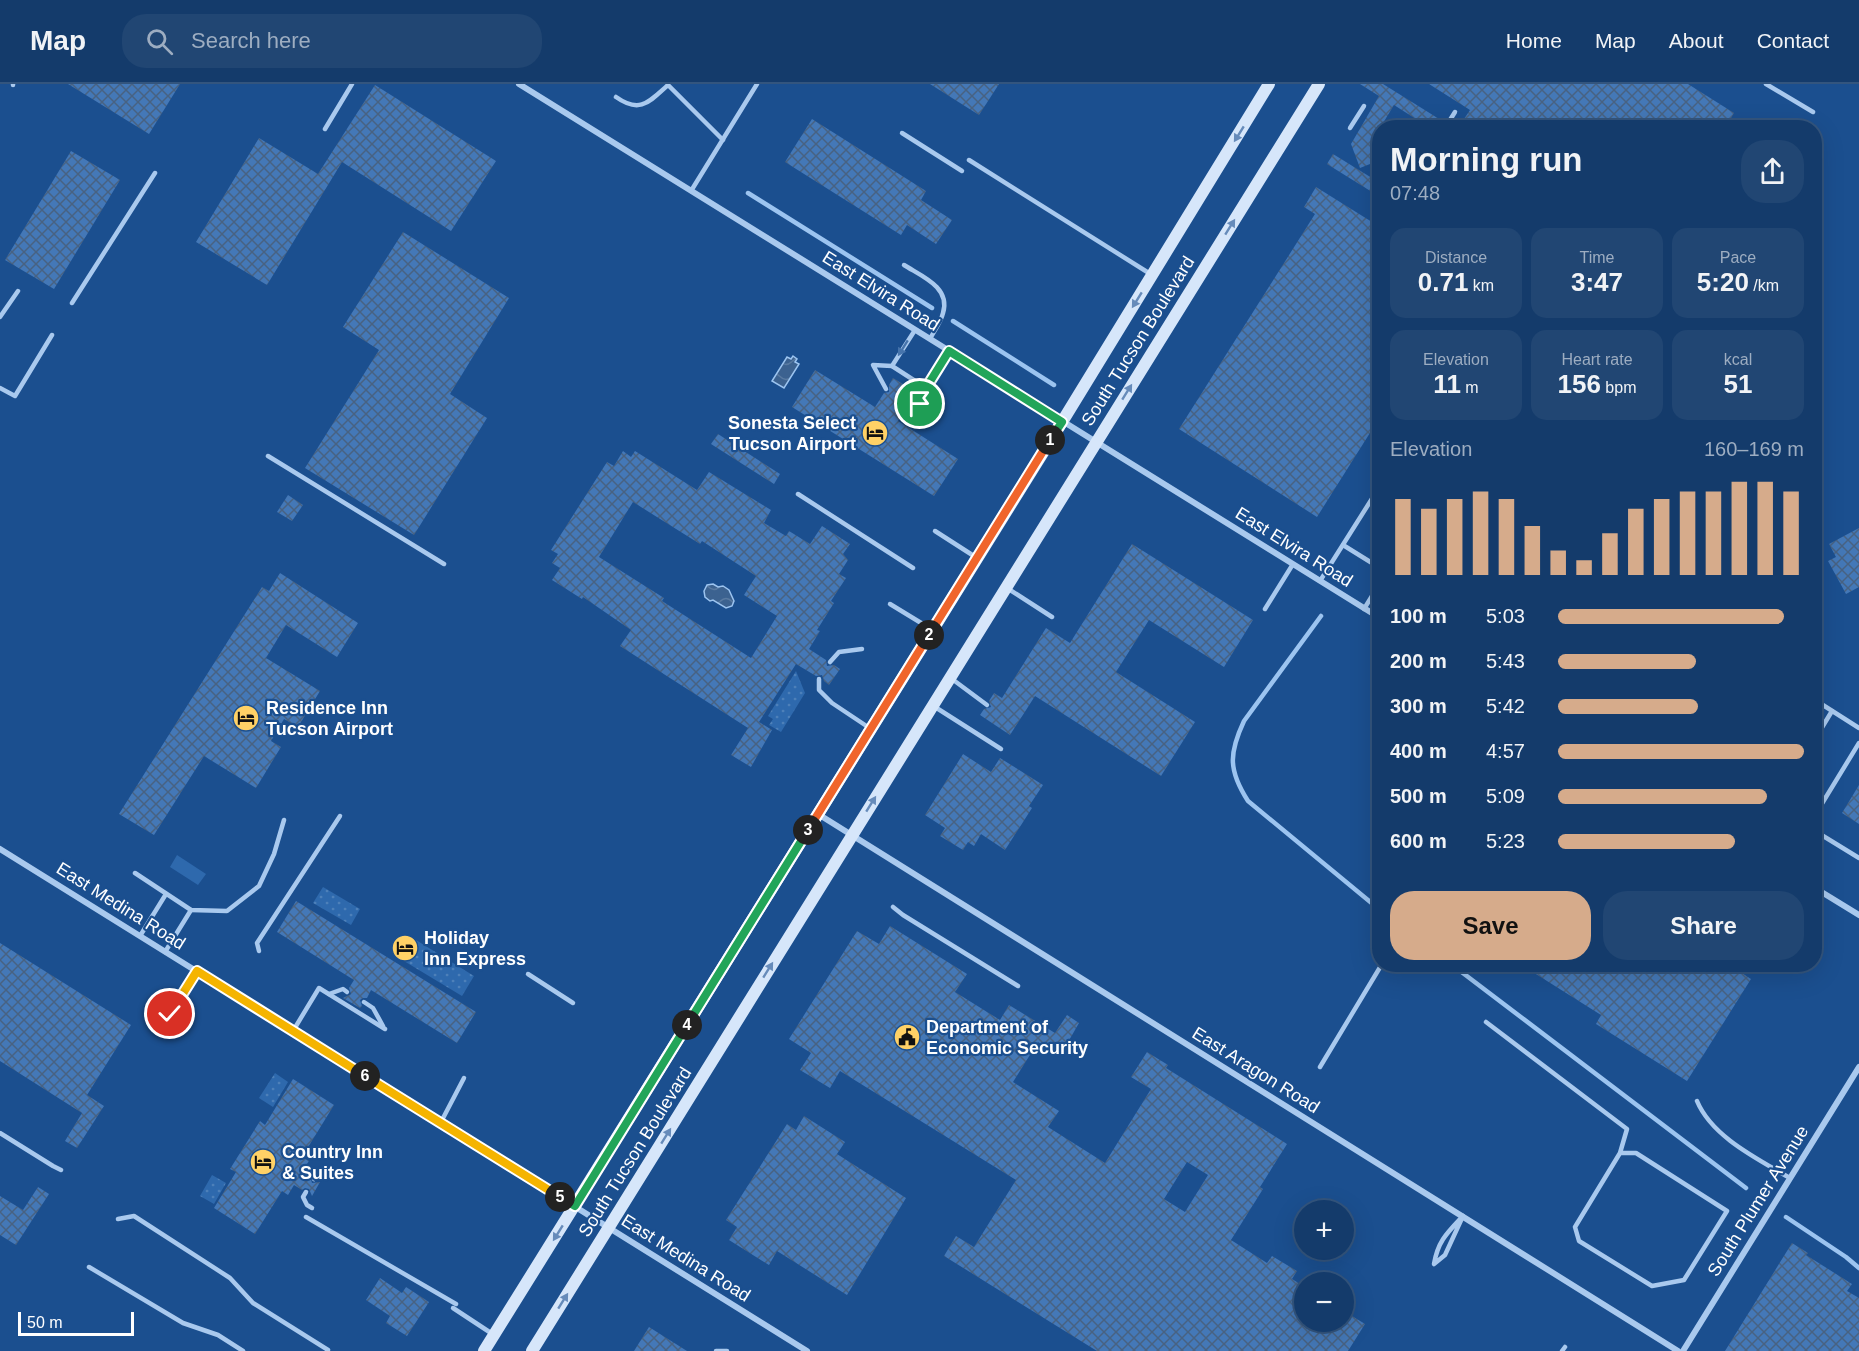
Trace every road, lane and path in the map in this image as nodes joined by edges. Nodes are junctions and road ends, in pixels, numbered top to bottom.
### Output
1 (352, 84) edge
2 (519, 84) edge
3 (757, 84) edge
4 (1269, 84) edge
5 (1319, 84) edge
6 (1766, 84) edge
7 (616, 97) dead end
8 (1364, 106) dead end
9 (1455, 112) dead end
10 (1813, 112) dead end
11 (1450, 120) edge
12 (1350, 128) dead end
13 (325, 129) dead end
14 (902, 133) dead end
15 (723, 140) junction
16 (969, 159) dead end
17 (963, 171) dead end
18 (155, 173) dead end
19 (691, 191) junction
20 (904, 265) dead end
21 (1152, 275) junction
22 (18, 291) dead end
23 (72, 303) dead end
24 (0, 317) edge
25 (915, 330) junction
26 (52, 335) dead end
27 (930, 339) junction
28 (949, 351) junction
29 (892, 366) junction
30 (0, 388) edge
31 (926, 388) junction
32 (886, 389) dead end
33 (909, 403) dead end
34 (1062, 422) junction
35 (1096, 442) junction
36 (268, 456) dead end
37 (798, 494) dead end
38 (1372, 499) edge
39 (934, 531) dead end
40 (1343, 545) junction
41 (977, 558) junction
42 (1372, 563) edge
43 (444, 564) dead end
44 (1293, 564) junction
45 (913, 568) dead end
46 (1320, 581) junction
47 (1006, 587) junction
48 (1372, 596) edge
49 (890, 604) dead end
50 (1265, 609) dead end
51 (1364, 609) junction
52 (1372, 614) edge
53 (1052, 617) dead end
54 (932, 630) junction
55 (862, 649) dead end
56 (830, 662) dead end
57 (950, 677) junction
58 (819, 678) dead end
59 (932, 705) junction
60 (987, 705) dead end
61 (1822, 705) edge
62 (1832, 711) junction
63 (1822, 727) edge
64 (1859, 728) edge
65 (871, 729) junction
66 (1859, 743) edge
67 (1001, 749) dead end
68 (1822, 804) edge
69 (818, 814) junction
70 (340, 816) dead end
71 (285, 820) dead end
72 (852, 835) junction
73 (1822, 835) edge
74 (0, 849) edge
75 (1859, 858) edge
76 (135, 873) dead end
77 (1822, 892) edge
78 (166, 894) junction
79 (893, 907) dead end
80 (191, 910) junction
81 (1859, 915) edge
82 (140, 936) junction
83 (259, 951) dead end
84 (165, 952) junction
85 (197, 971) junction
86 (1377, 972) edge
87 (528, 974) dead end
88 (1018, 986) dead end
89 (347, 992) dead end
90 (329, 994) junction
91 (364, 1002) dead end
92 (573, 1003) dead end
93 (170, 1014) dead end
94 (1486, 1022) dead end
95 (293, 1031) junction
96 (1320, 1067) dead end
97 (1859, 1067) edge
98 (464, 1078) dead end
99 (1697, 1101) dead end
100 (441, 1122) junction
101 (0, 1133) edge
102 (1620, 1153) junction
103 (62, 1170) dead end
104 (332, 1175) dead end
105 (1790, 1178) junction
106 (314, 1179) dead end
107 (306, 1192) dead end
108 (575, 1206) junction
109 (312, 1208) dead end
110 (1463, 1216) junction
111 (306, 1217) dead end
112 (118, 1219) dead end
113 (609, 1228) junction
114 (89, 1267) dead end
115 (494, 1335) junction
116 (328, 1350) edge
117 (243, 1351) edge
118 (484, 1351) edge
119 (532, 1351) edge
120 (716, 1351) edge
121 (727, 1351) edge
122 (807, 1351) edge
123 (1678, 1351) edge
124 (1683, 1351) edge

1 - 13 lane
2 - 19 street, East Elvira Road
3 - 15 lane
4 -> 21 main road, South Tucson Boulevard
35 -> 5 main road, South Tucson Boulevard
6 - 10 lane
7 - 15 lane
8 - 12 lane
9 - 11 lane
14 - 17 lane
15 - 19 lane
16 - 21 lane
18 - 23 lane
19 - 25 street, East Elvira Road
20 - 27 lane
21 -> 34 main road, South Tucson Boulevard
22 - 24 lane
25 - 27 street, East Elvira Road
25 -> 29 lane
26 - 30 lane
27 - 28 street, East Elvira Road
28 - 31 lane
28 - 34 street, East Elvira Road
29 - 31 lane
29 - 32 lane
31 - 33 lane
34 - 35 street, East Elvira Road
34 - 41 main road, South Tucson Boulevard
35 - 44 street, East Elvira Road
35 - 47 main road, South Tucson Boulevard
36 - 43 lane
37 - 45 lane
38 - 40 lane
39 - 41 lane
40 - 42 lane
40 - 46 lane
41 - 54 main road, South Tucson Boulevard
44 - 46 street, East Elvira Road
44 - 50 lane
46 - 51 street, East Elvira Road
47 - 53 lane
47 - 57 main road, South Tucson Boulevard
48 - 51 lane
49 - 54 lane
51 - 52 street, East Elvira Road
54 - 65 main road, South Tucson Boulevard
55 - 56 lane
57 - 59 main road, South Tucson Boulevard
57 - 60 lane
58 - 65 lane
59 - 67 lane
72 -> 59 main road, South Tucson Boulevard
61 - 62 lane
62 - 63 lane
62 - 64 lane
65 - 69 main road, South Tucson Boulevard
66 - 68 lane
69 - 72 street, East Aragon Road
69 - 108 main road, South Tucson Boulevard
70 - 83 lane
71 - 80 lane
72 - 110 street, East Aragon Road
113 -> 72 main road, South Tucson Boulevard
73 - 75 lane
74 - 82 street, East Medina Road
76 - 78 lane
77 - 81 street
78 - 80 lane
78 - 82 lane
79 - 88 lane
80 - 84 lane
82 - 84 street, East Medina Road
84 - 85 street, East Medina Road
85 - 93 lane
85 - 95 street, East Medina Road
86 - 96 lane
87 - 92 lane
89 - 90 lane
90 - 91 lane
90 - 95 lane
94 - 102 lane
95 - 100 street, East Medina Road
97 - 105 street, South Plumer Avenue
98 - 100 lane
99 - 105 lane
100 - 108 street, East Medina Road
101 - 103 lane
102 - 102 lane
104 - 106 lane
105 - 124 street, South Plumer Avenue
107 - 109 lane
108 - 113 street, East Medina Road
108 -> 115 main road, South Tucson Boulevard
110 - 110 lane
110 - 123 street, East Aragon Road
111 - 115 lane
112 - 116 lane
119 -> 113 main road, South Tucson Boulevard
113 - 122 street, East Medina Road
114 - 117 lane
115 - 118 main road, South Tucson Boulevard
120 - 121 lane

